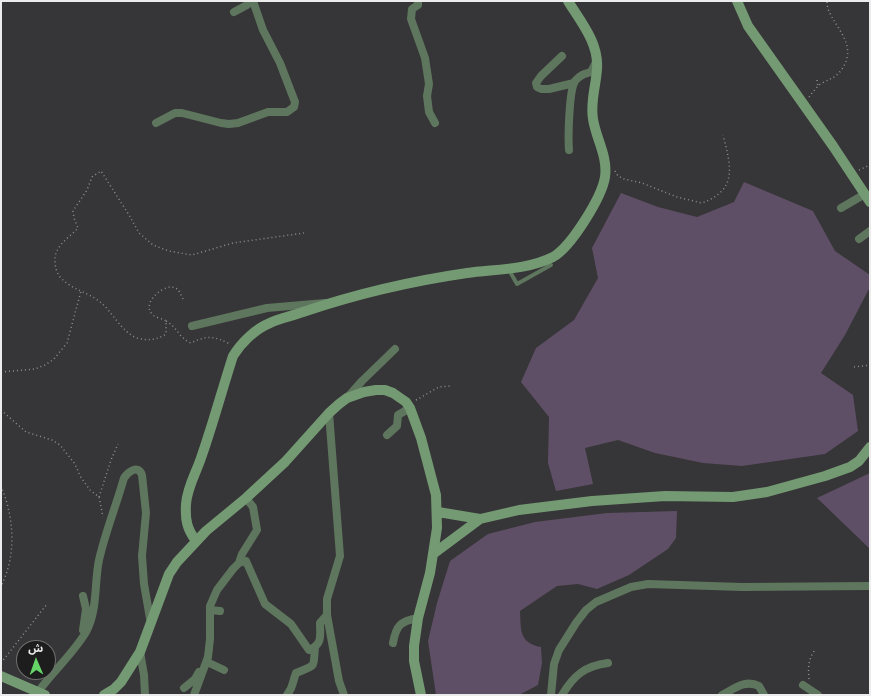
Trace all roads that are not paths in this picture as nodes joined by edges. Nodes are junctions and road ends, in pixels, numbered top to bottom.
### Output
1 (252, 1) edge
2 (418, 1) edge
3 (568, 1) edge
4 (736, 1) edge
5 (234, 12) dead end
6 (562, 56) dead end
7 (597, 60) junction
8 (574, 83) junction
9 (156, 123) dead end
10 (435, 123) dead end
11 (569, 150) dead end
12 (867, 198) edge
13 (841, 208) dead end
14 (870, 232) edge
15 (859, 239) dead end
16 (551, 265) dead end
17 (509, 268) junction
18 (332, 302) junction
19 (192, 326) dead end
20 (396, 349) dead end
21 (347, 398) junction
22 (408, 405) junction
23 (329, 413) junction
24 (387, 435) dead end
25 (870, 447) edge
26 (246, 498) junction
27 (438, 512) junction
28 (480, 519) junction
29 (196, 541) junction
30 (433, 554) junction
31 (240, 563) junction
32 (870, 586) edge
33 (83, 596) dead end
34 (210, 610) junction
35 (220, 611) dead end
36 (327, 616) junction
37 (418, 618) junction
38 (151, 625) junction
39 (82, 637) junction
40 (393, 643) dead end
41 (315, 647) junction
42 (140, 652) junction
43 (207, 660) junction
44 (608, 664) dead end
45 (224, 670) dead end
46 (1, 676) edge
47 (806, 687) road end
48 (184, 688) dead end
49 (41, 693) edge
50 (104, 695) edge
51 (145, 695) edge
52 (194, 695) edge
53 (287, 695) edge
54 (344, 695) edge
55 (421, 695) edge
56 (551, 695) edge
57 (562, 695) edge
58 (722, 695) edge
59 (764, 695) edge
60 (818, 695) edge

1 - 5 street
1 - 9 street
2 - 10 street
3 - 7 street
4 - 12 street
6 - 8 street
7 - 8 street
7 - 17 street
8 - 11 street
12 - 13 street
14 - 15 street
16 - 17 lane
17 - 18 street
18 - 19 street
18 - 29 street
20 - 21 street
21 - 22 street
21 - 23 street
22 - 24 street
22 - 27 street
23 - 26 street
23 - 36 street
25 - 28 street
26 - 29 street
26 - 31 street
27 - 28 street
27 - 30 street
28 - 30 street
29 - 38 street
30 - 37 street
31 - 34 street
31 - 41 street
32 - 56 street
33 - 39 street
34 - 35 street
34 - 43 street
36 - 41 street
36 - 54 street
37 - 40 street
37 - 55 street
38 - 39 street
38 - 42 street
39 - 49 street
41 - 53 street
42 - 50 street
42 - 51 street
43 - 45 street
43 - 48 street
43 - 52 street
44 - 57 street
46 - 49 street
47 - 60 street
58 - 59 street

